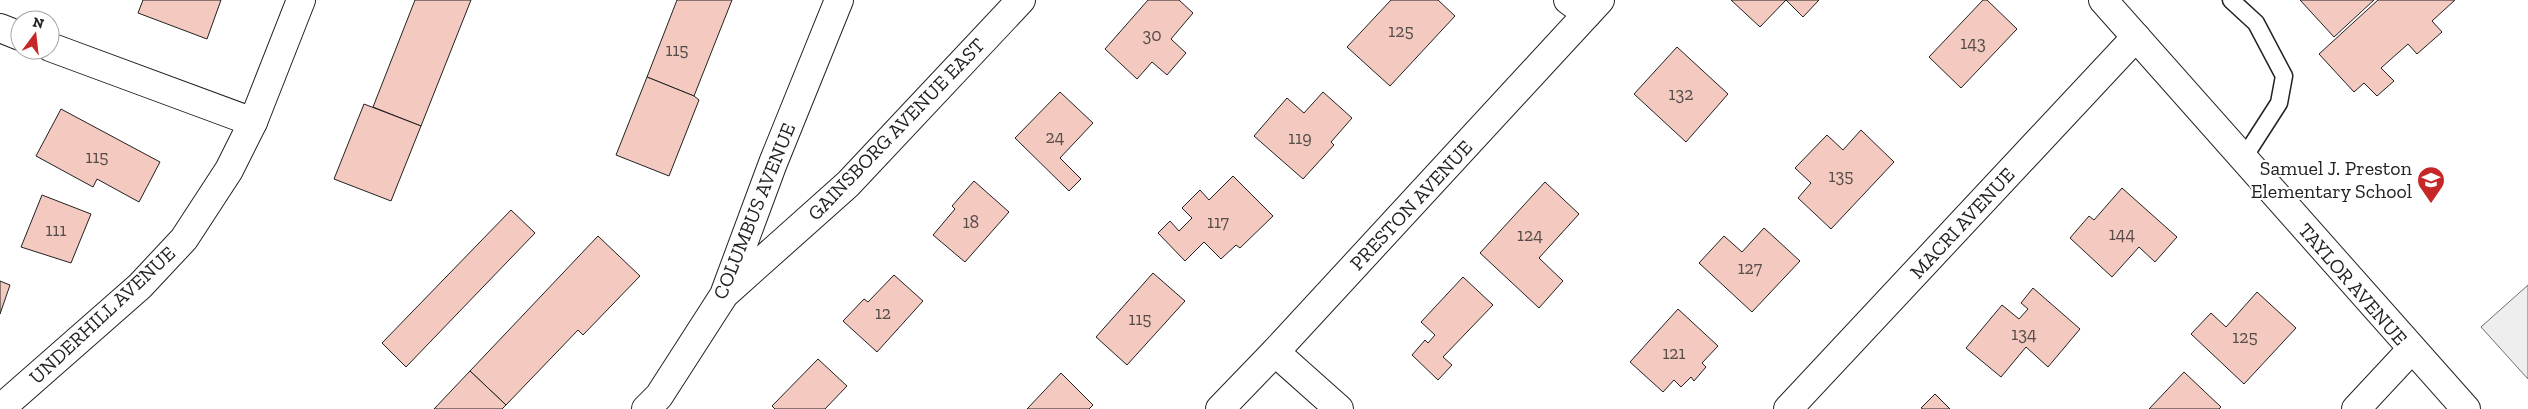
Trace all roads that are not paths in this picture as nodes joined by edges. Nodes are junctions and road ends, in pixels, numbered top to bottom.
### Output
1 (301, 0) edge
2 (839, 0) edge
3 (1021, 0) edge
4 (2103, 0) edge
5 (2231, 0) edge
6 (1585, 5) edge
7 (2136, 38) junction
8 (60, 51) edge
9 (253, 122) junction
10 (2243, 159) junction
11 (724, 295) junction
12 (2411, 350) junction
13 (1275, 352) junction
14 (659, 405) edge
15 (0, 409) edge
16 (1220, 409) edge
17 (1340, 409) edge
18 (1788, 409) edge
19 (2356, 409) edge
20 (2466, 409) edge

1 - 9 street, UNDERHILL AVENUE
2 - 11 street, COLUMBUS AVENUE
3 - 11 street, GAINSBORG AVENUE EAST
4 - 7 street, TAYLOR AVENUE
5 - 10 lane
6 - 13 street, PRESTON AVENUE
7 - 10 street, TAYLOR AVENUE
7 - 18 street, MACRI AVENUE
8 - 9 street
9 - 15 street, UNDERHILL AVENUE
10 - 12 street, TAYLOR AVENUE
11 - 14 street, COLUMBUS AVENUE
12 - 19 street
12 - 20 street, TAYLOR AVENUE
13 - 16 street, PRESTON AVENUE
13 - 17 street

